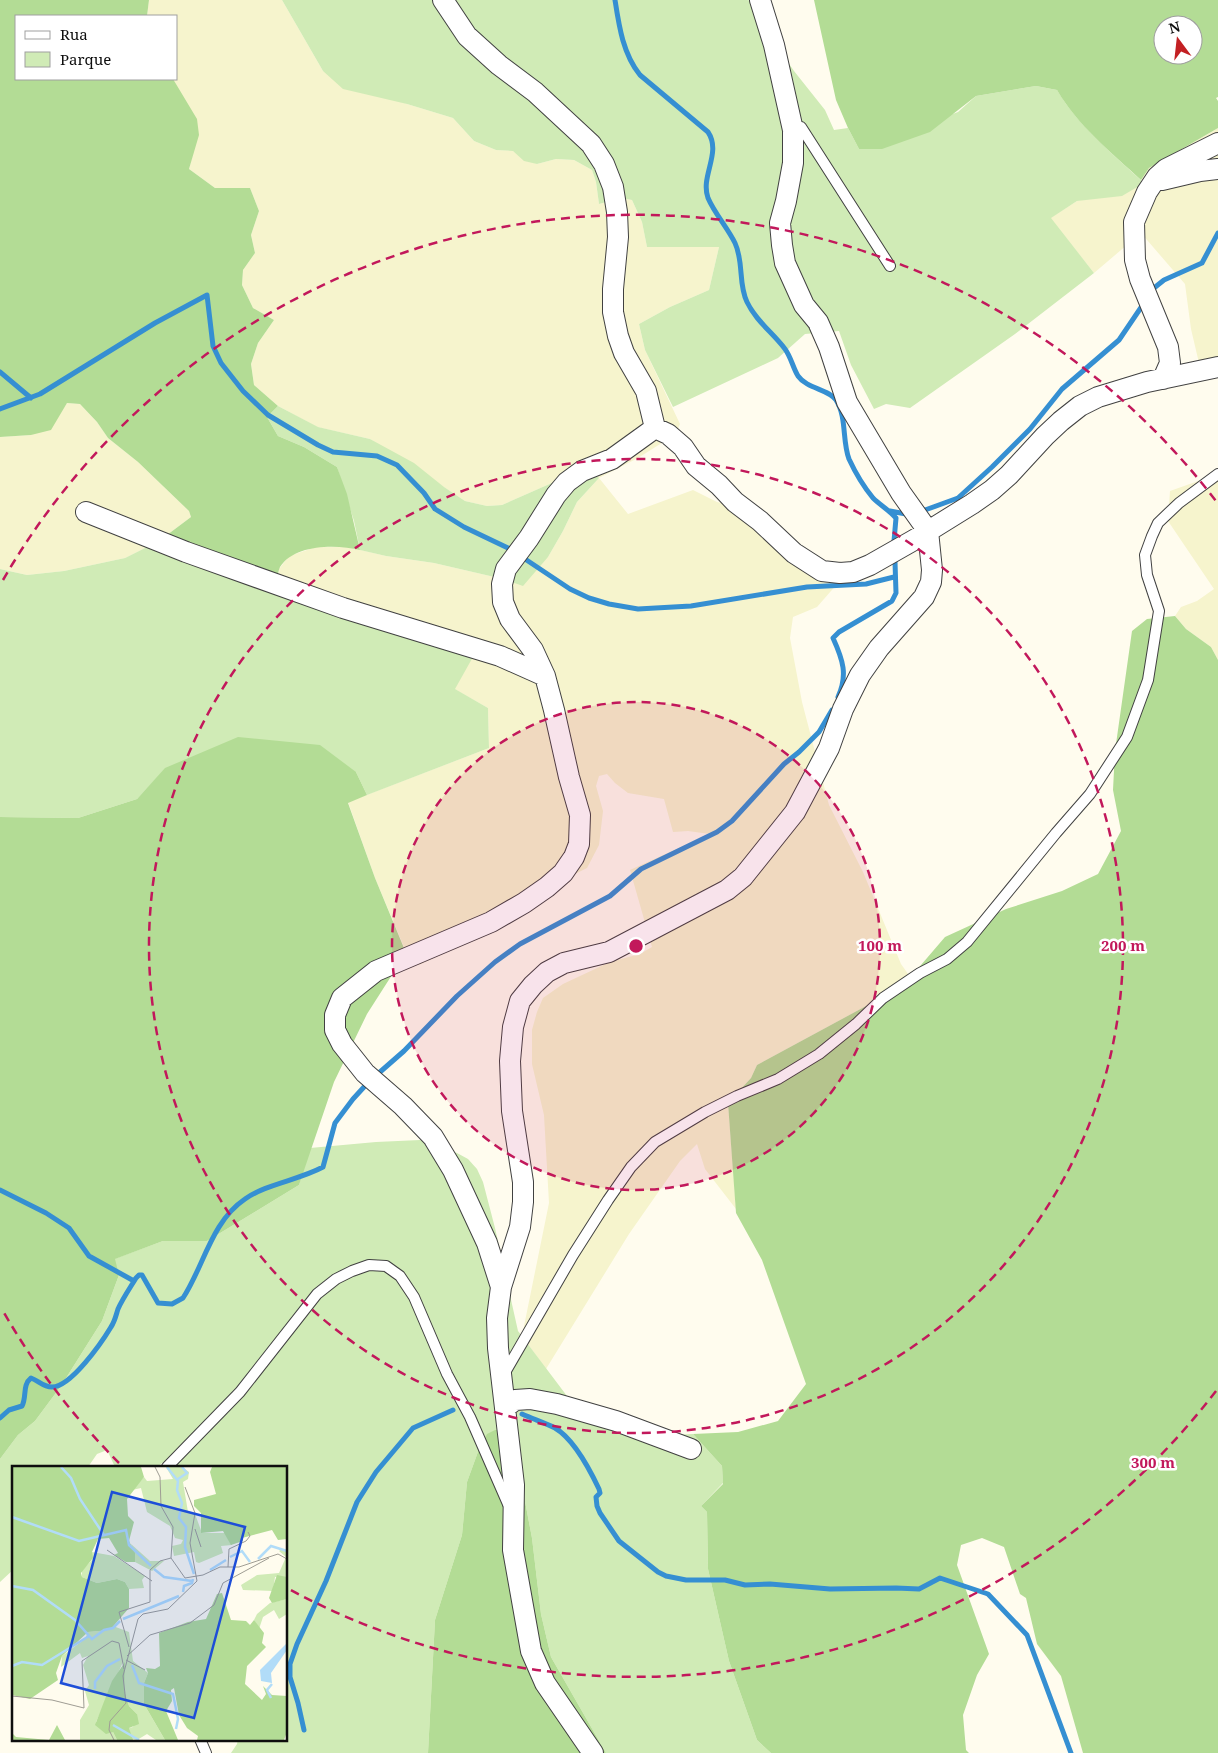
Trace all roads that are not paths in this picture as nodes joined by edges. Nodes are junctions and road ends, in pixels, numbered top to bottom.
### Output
1 (443, 0) edge
2 (760, 0) edge
3 (793, 130) junction
4 (1218, 143) edge
5 (1218, 170) edge
6 (1153, 183) junction
7 (890, 266) dead end
8 (1218, 367) edge
9 (1163, 379) junction
10 (655, 428) junction
11 (1218, 474) edge
12 (86, 512) dead end
13 (928, 531) junction
14 (545, 676) junction
15 (501, 1287) junction
16 (502, 1379) junction
17 (505, 1408) junction
18 (691, 1449) dead end
19 (168, 1466) edge
20 (513, 1514) junction
21 (200, 1740) edge
22 (206, 1753) edge
23 (593, 1753) edge

1 - 10 street
2 - 3 street
3 - 7 lane
3 - 13 street
4 - 6 street
5 - 6 street
6 - 9 street
8 - 9 street
9 - 13 street
10 - 13 street
10 - 14 street
11 - 16 lane
12 - 14 street
13 - 15 street
14 - 15 street
15 - 16 street
16 - 17 street
17 - 18 street
17 - 20 street
19 - 20 lane
20 - 23 street
21 - 22 lane

